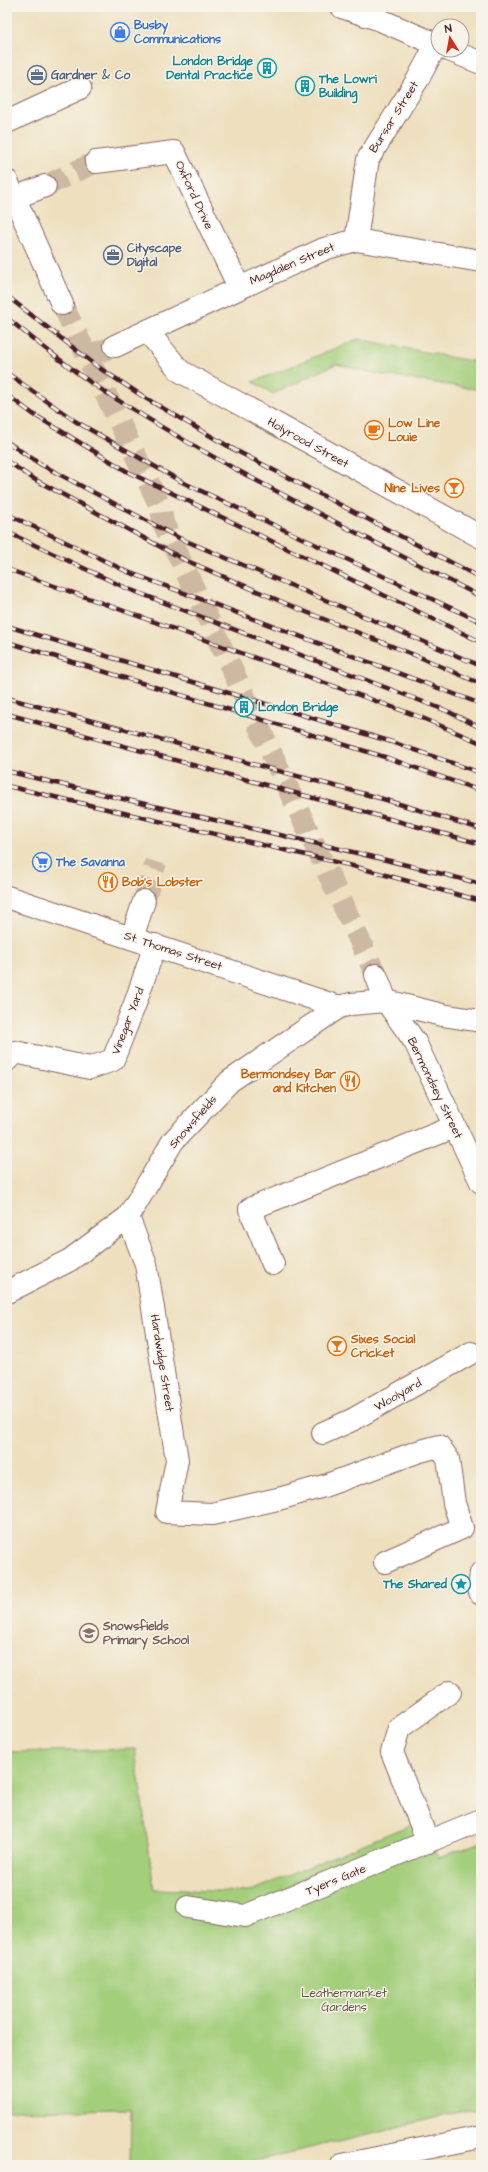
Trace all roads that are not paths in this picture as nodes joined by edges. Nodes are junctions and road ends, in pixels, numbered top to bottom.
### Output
1 (354, 9) edge
2 (430, 42) edge
3 (433, 58) edge
4 (467, 58) edge
5 (481, 64) edge
6 (80, 88) dead end
7 (7, 122) edge
8 (96, 162) tunnel mouth
9 (45, 186) tunnel mouth
10 (11, 189) edge
11 (356, 240) junction
12 (481, 261) edge
13 (238, 287) junction
14 (62, 304) tunnel mouth
15 (148, 332) junction
16 (115, 346) tunnel mouth
17 (481, 537) edge
18 (7, 897) edge
19 (144, 901) tunnel mouth
20 (132, 938) junction
21 (155, 945) junction
22 (376, 975) tunnel mouth
23 (386, 1001) junction
24 (339, 1007) junction
25 (481, 1021) edge
26 (7, 1060) edge
27 (454, 1128) junction
28 (481, 1182) edge
29 (128, 1217) junction
30 (273, 1264) dead end
31 (7, 1292) edge
32 (471, 1353) dead end
33 (323, 1433) dead end
34 (385, 1562) dead end
35 (481, 1572) edge
36 (481, 1594) edge
37 (450, 1692) dead end
38 (481, 1820) edge
39 (428, 1842) junction
40 (188, 1907) dead end
41 (481, 2137) edge
42 (342, 2165) edge

1 - 2 street
3 - 11 street, Bursar Street
4 - 5 street
6 - 7 street
8 - 13 street, Oxford Drive
9 - 10 street
10 - 14 street
11 - 12 street, Magdalen Street
11 - 13 street, Magdalen Street
13 - 15 street, Magdalen Street
15 - 16 street, Magdalen Street
15 - 17 street, Holyrood Street
18 - 20 street, St. Thomas Street
19 - 20 street
20 - 21 street, St. Thomas Street
21 - 24 street, St. Thomas Street
21 - 26 street, Vinegar Yard
22 - 23 street, Bermondsey Street
23 - 24 street, Snowsfields
23 - 25 street, Snowsfields
23 - 27 street, Bermondsey Street
24 - 29 street, Snowsfields
27 - 28 street, Bermondsey Street
27 - 30 street
29 - 31 street, Snowsfields
29 - 34 street, Hardwidge Street
32 - 33 street, Woolyard
35 - 36 street
37 - 39 street
38 - 39 street, Tyers Gate
39 - 40 street, Tyers Gate
41 - 42 street

